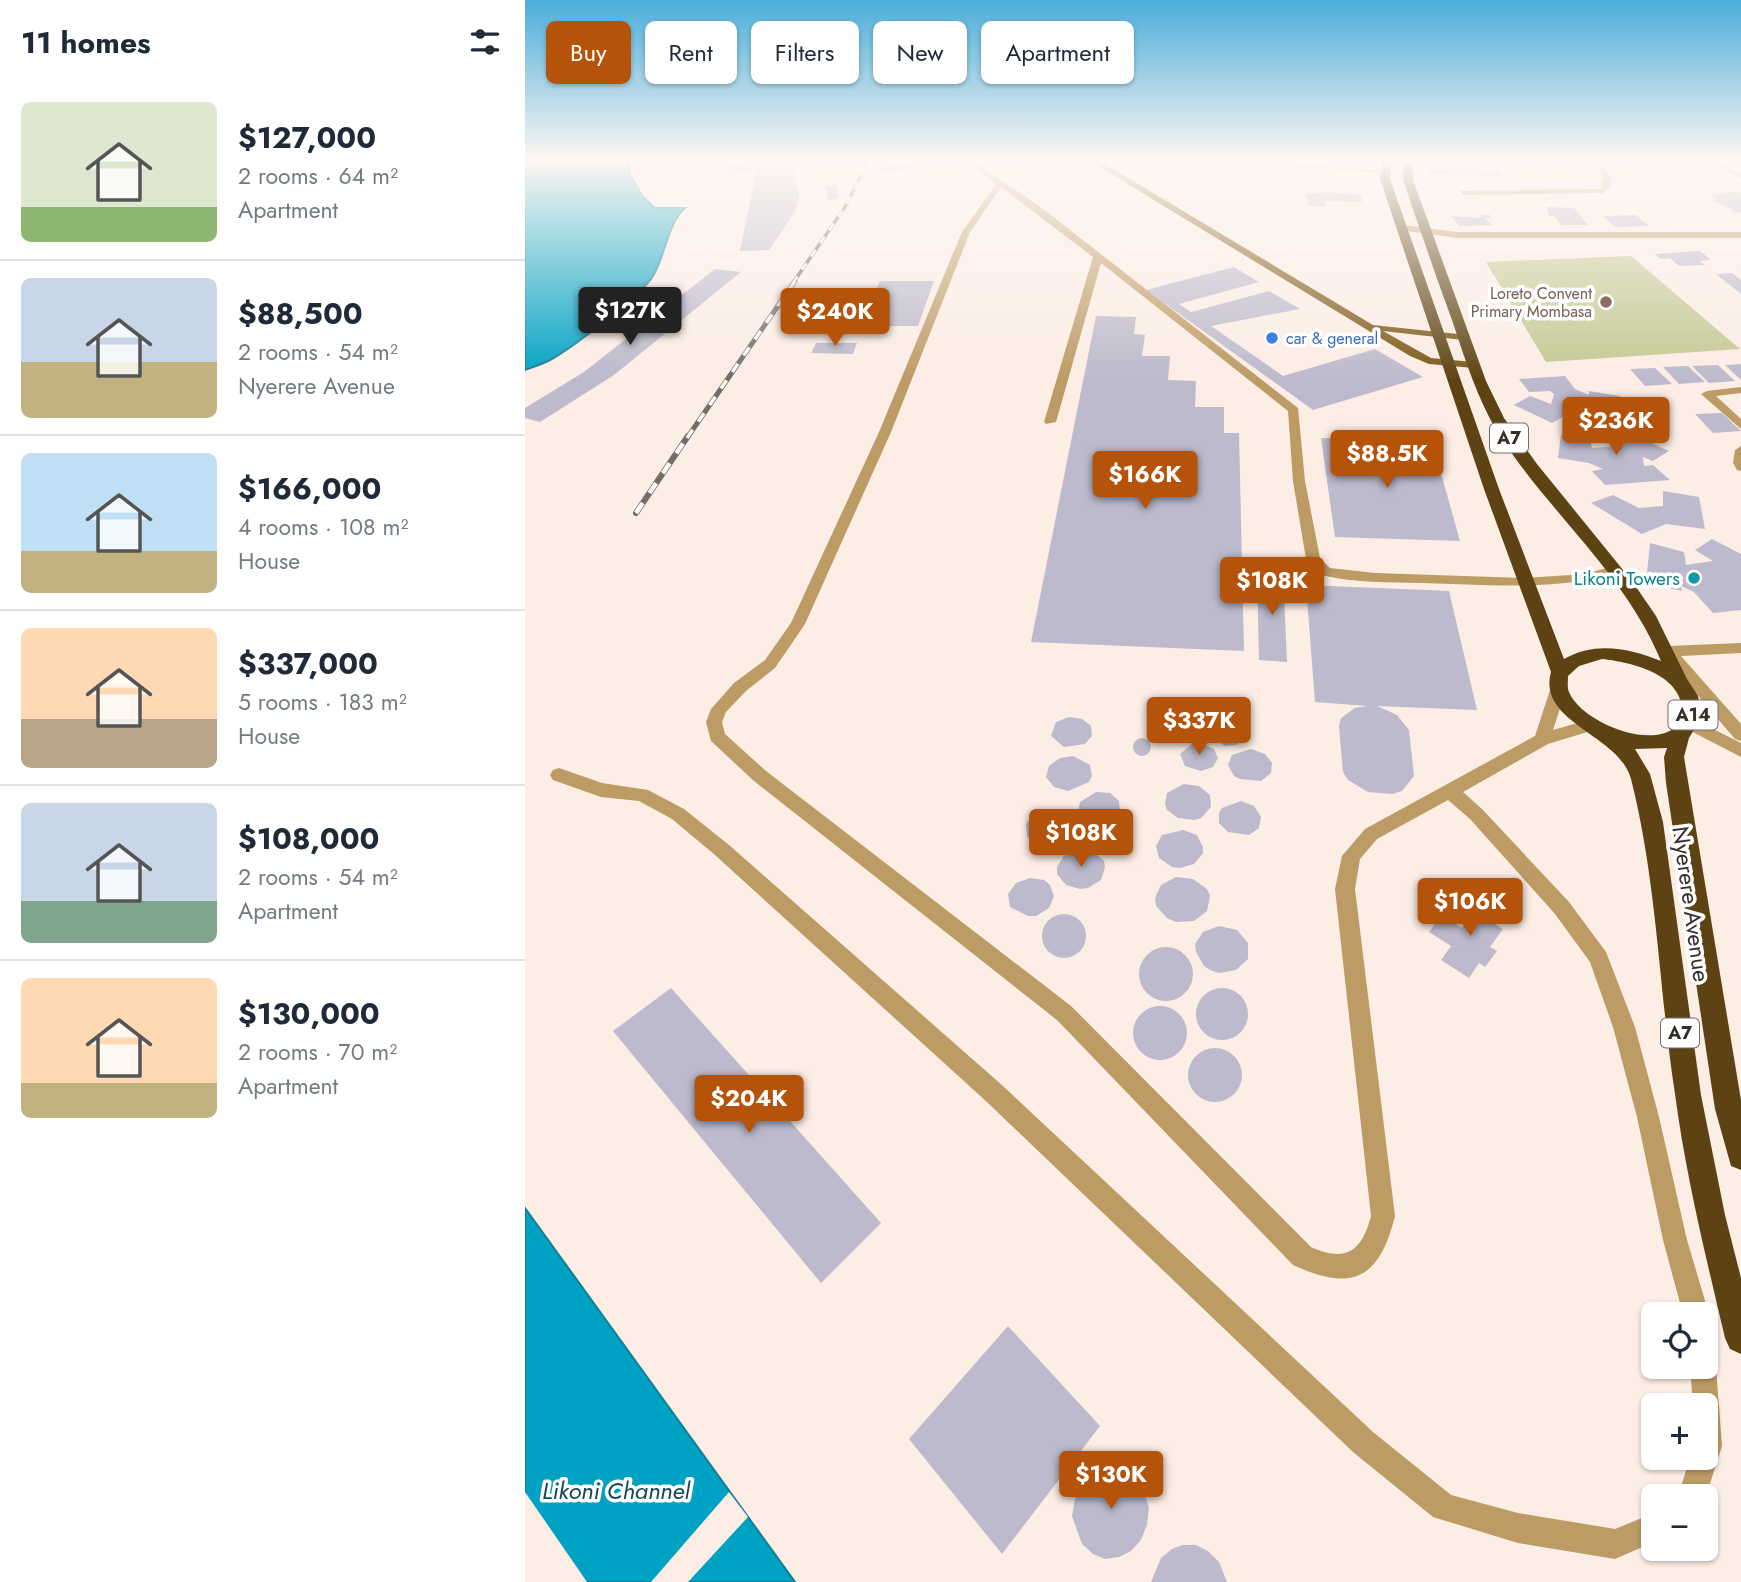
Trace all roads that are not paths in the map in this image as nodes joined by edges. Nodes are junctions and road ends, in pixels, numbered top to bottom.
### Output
1 (966, 232) edge
2 (1066, 232) edge
3 (1213, 232) edge
4 (1426, 232) edge
5 (1405, 234) joint
6 (1427, 235) junction
7 (1741, 236) edge
8 (1098, 256) junction
9 (1369, 325) junction
10 (1440, 335) junction
11 (1463, 337) junction
12 (1451, 363) junction
13 (1473, 365) junction
14 (1741, 390) edge
15 (1049, 422) dead end
16 (1741, 425) edge
17 (1741, 450) edge
18 (1741, 467) edge
19 (1614, 570) junction
20 (1523, 582) junction
21 (1741, 648) edge
22 (1668, 651) junction
23 (1559, 681) junction
24 (1679, 683) junction
25 (1686, 730) junction
26 (1599, 731) junction
27 (1741, 735) edge
28 (1542, 740) junction
29 (1741, 751) edge
30 (559, 775) dead end
31 (1450, 791) junction
32 (1741, 1156) edge
33 (1693, 1302) edge
34 (1741, 1338) edge
35 (1641, 1533) edge

1 - 31 street
2 - 8 street
3 - 9 main road
4 - 6 highway, A7
5 - 6 street
5 - 10 highway, A7
6 - 7 street
6 - 11 highway, A7
8 - 15 street
8 - 20 street
9 - 10 main road
9 - 12 main road
10 - 11 main road
10 - 12 highway, A7
11 - 13 highway, A7
12 - 13 main road
12 - 20 highway, A7
13 - 19 highway, A7
14 - 16 street
17 - 18 street
19 - 20 street
19 - 22 highway, A7
20 - 23 highway, A7
21 - 22 street
22 - 24 highway, A7
22 - 27 street
23 - 24 highway, A14
23 - 26 highway
23 - 28 street
24 - 25 highway, A14
25 - 26 highway, A14
25 - 29 street
25 - 32 highway, Nyerere Avenue / A7
26 - 28 street
26 - 34 highway, Nyerere Avenue / A7
28 - 31 street
30 - 35 street
31 - 33 street

